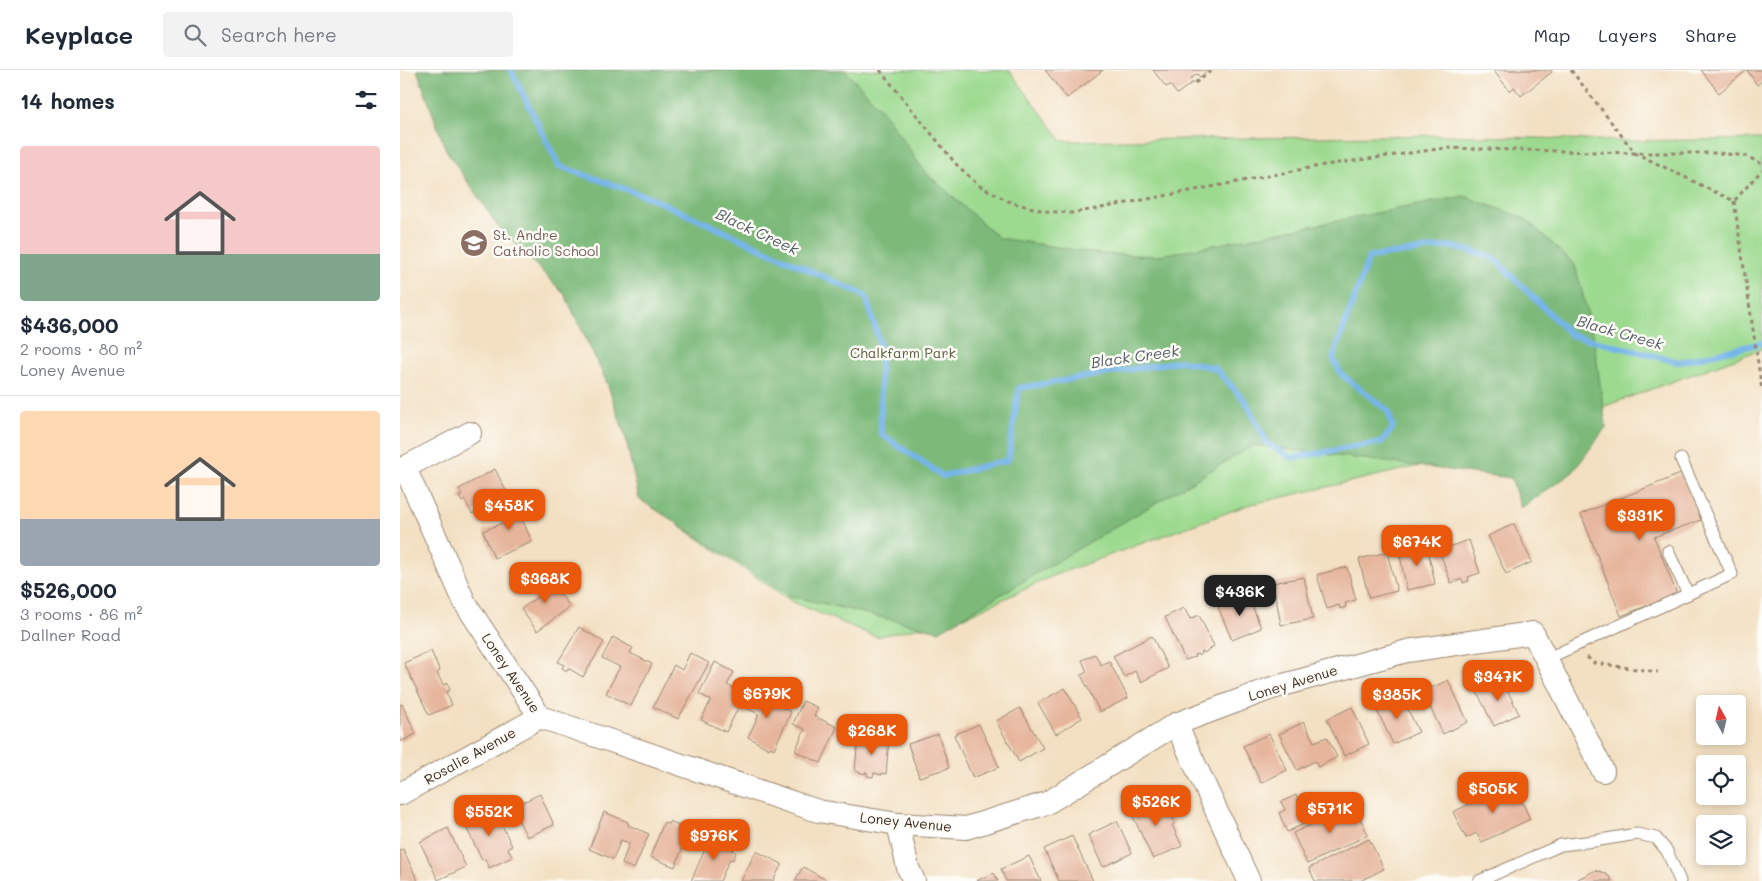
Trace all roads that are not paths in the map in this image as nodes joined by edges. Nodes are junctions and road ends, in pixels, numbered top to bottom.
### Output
1 (470, 434) dead end
2 (1681, 459) dead end
3 (402, 469) edge
4 (1668, 551) dead end
5 (1688, 594) junction
6 (1546, 659) junction
7 (540, 717) junction
8 (1176, 724) junction
9 (1602, 771) dead end
10 (400, 794) edge
11 (898, 824) junction
12 (914, 881) edge
13 (1249, 881) edge
14 (1479, 881) edge
15 (1680, 881) edge

1 - 3 street
2 - 5 lane
3 - 7 street, Loney Avenue
4 - 5 lane
5 - 6 lane
6 - 8 street, Loney Avenue
6 - 9 street
7 - 10 street, Rosalie Avenue
7 - 11 street, Loney Avenue
8 - 11 street, Loney Avenue
8 - 13 street
11 - 12 street
14 - 15 lane

